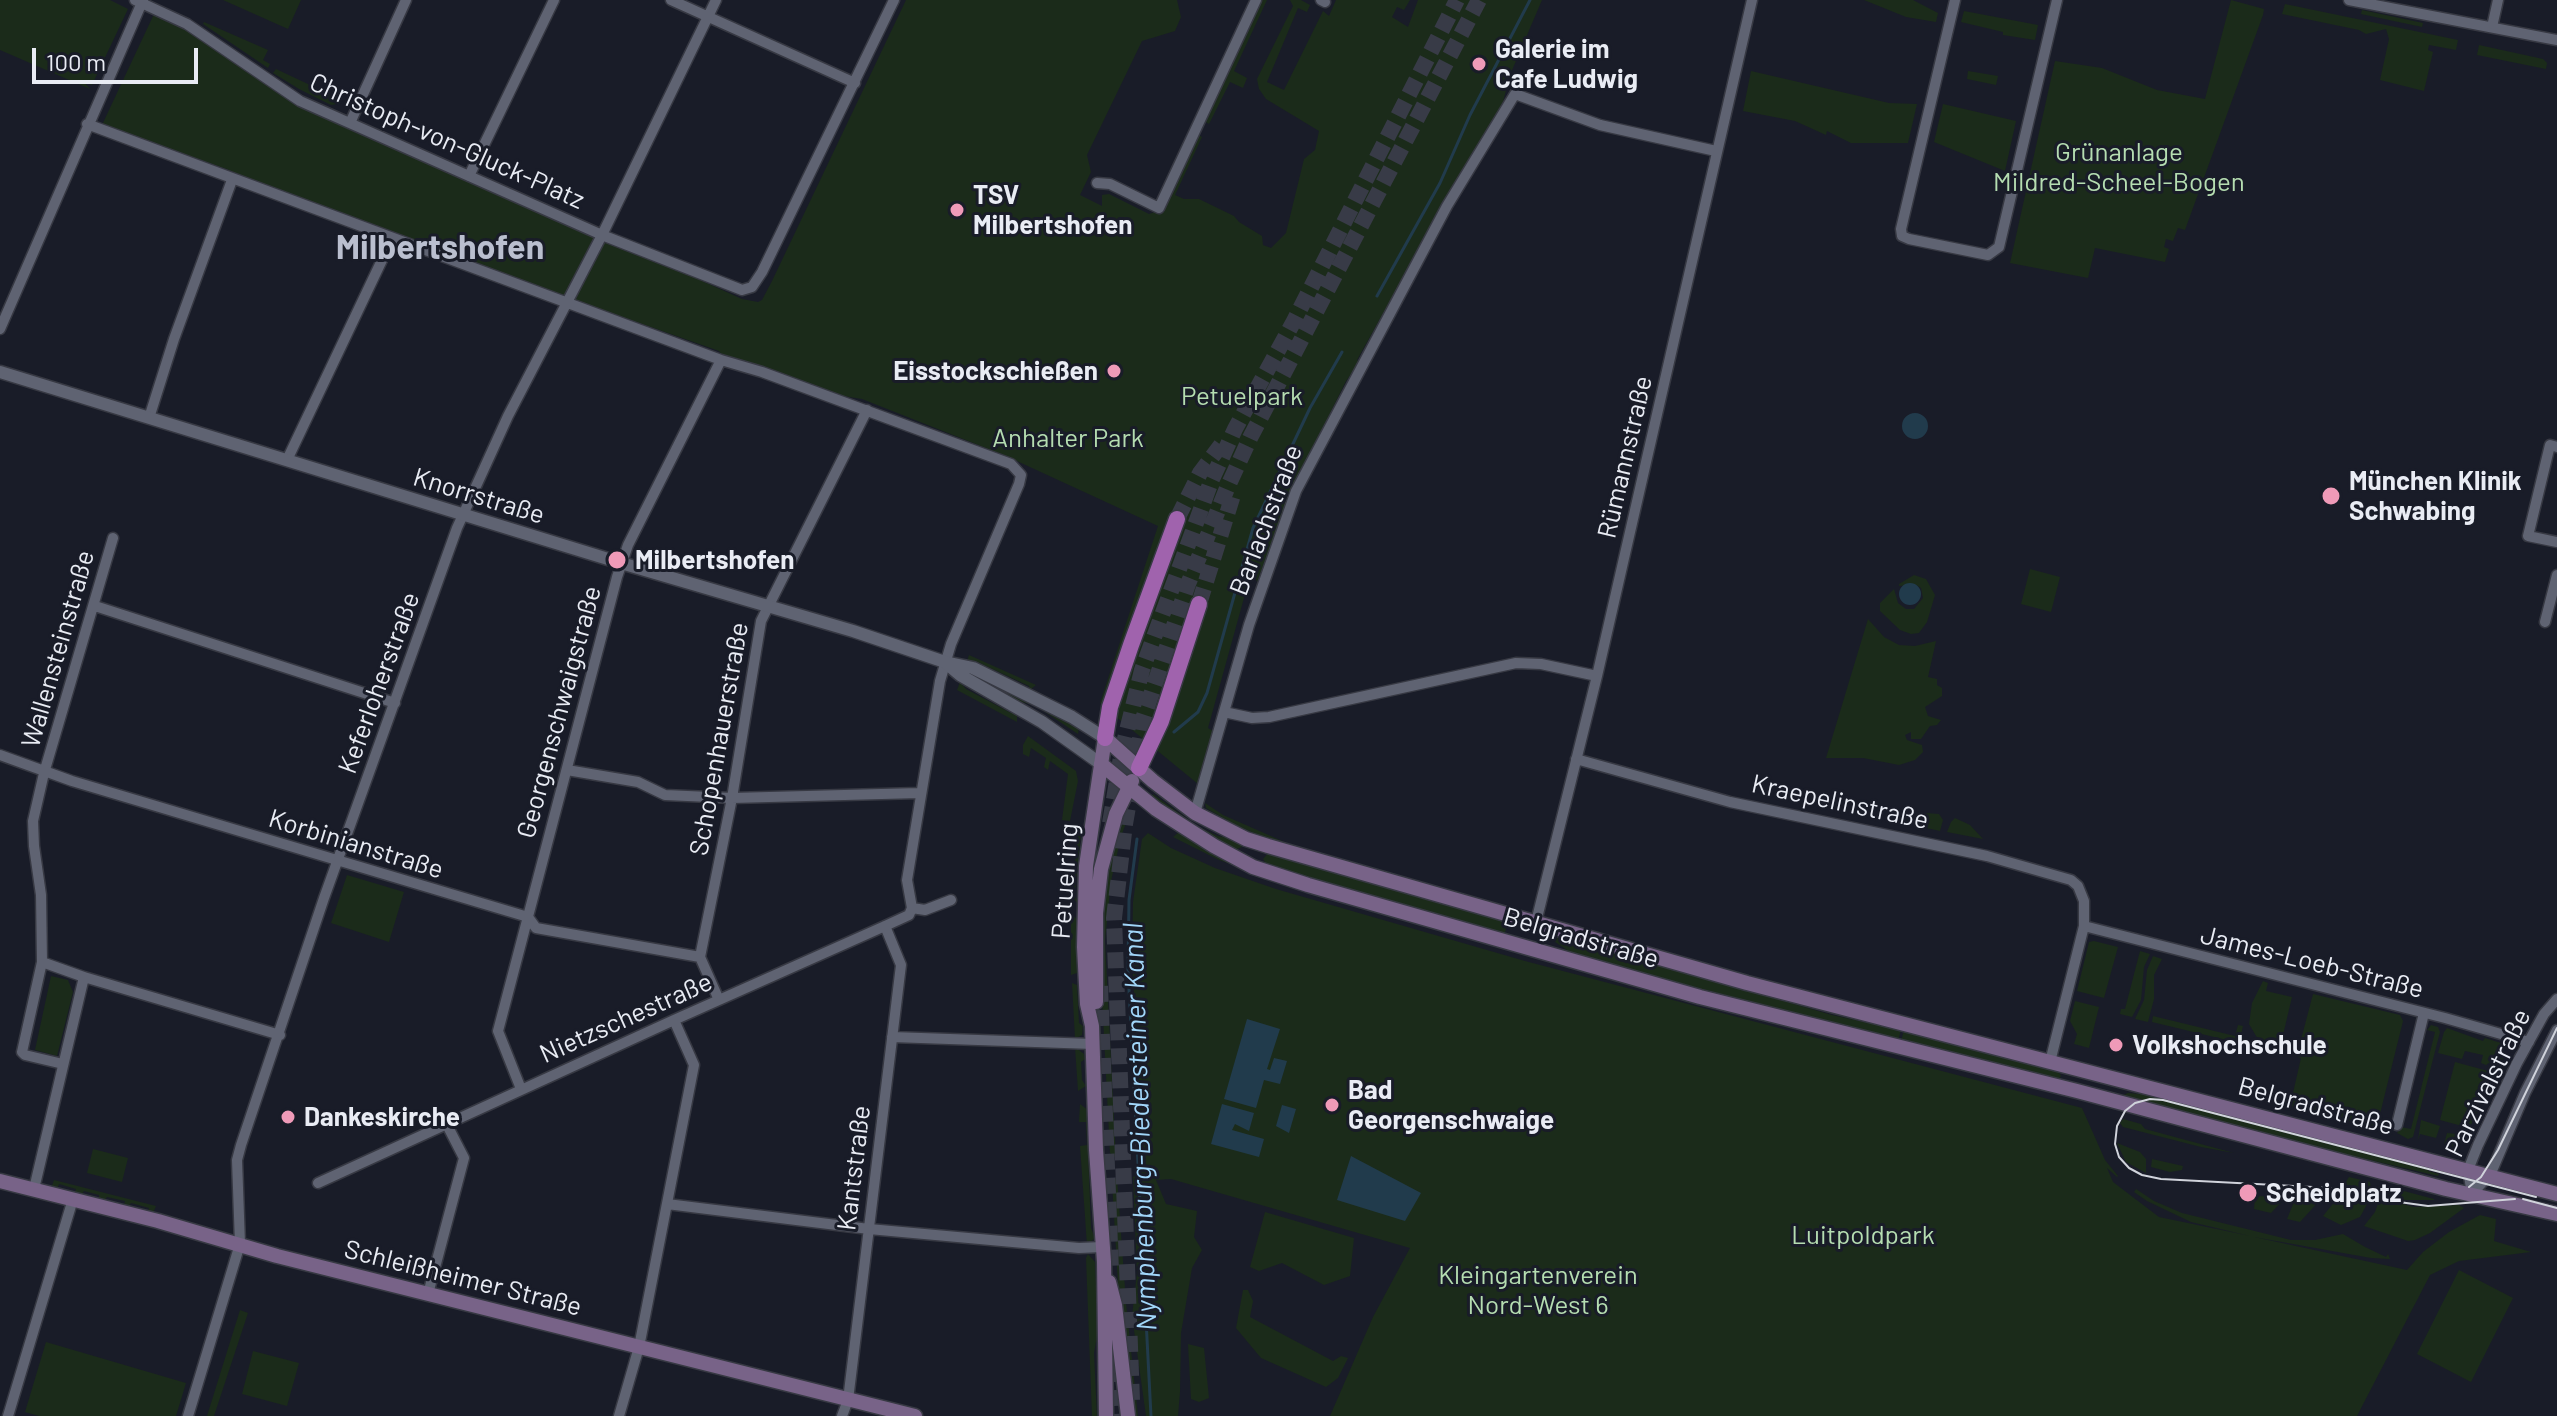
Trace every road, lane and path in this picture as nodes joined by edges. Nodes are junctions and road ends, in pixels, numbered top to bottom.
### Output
1 (406, 0) edge
2 (554, 0) edge
3 (671, 0) edge
4 (716, 0) edge
5 (894, 0) edge
6 (1256, 0) edge
7 (1752, 0) edge
8 (1955, 0) edge
9 (2057, 0) edge
10 (2349, 0) edge
11 (2498, 0) edge
12 (140, 1) edge
13 (2385, 4) edge
14 (707, 18) junction
15 (2492, 27) junction
16 (2557, 40) edge
17 (855, 83) junction
18 (350, 123) junction
19 (87, 124) junction
20 (1716, 151) junction
21 (469, 176) junction
22 (232, 180) junction
23 (1097, 183) dead end
24 (602, 235) junction
25 (392, 239) junction
26 (566, 303) junction
27 (0, 329) edge
28 (721, 360) junction
29 (0, 372) edge
30 (867, 410) junction
31 (149, 418) junction
32 (2557, 447) edge
33 (287, 460) junction
34 (464, 514) junction
35 (1177, 519) tunnel mouth
36 (113, 538) dead end
37 (2557, 542) edge
38 (621, 563) junction
39 (2557, 575) edge
40 (1199, 604) tunnel mouth
41 (767, 605) junction
42 (95, 606) junction
43 (2545, 622) dead end
44 (945, 662) junction
45 (1597, 676) junction
46 (395, 703) junction
47 (1224, 712) junction
48 (1105, 738) junction
49 (0, 755) edge
50 (1576, 759) junction
51 (1101, 764) junction
52 (1139, 768) junction
53 (567, 770) junction
54 (44, 773) junction
55 (1128, 788) junction
56 (919, 793) junction
57 (732, 798) junction
58 (1195, 813) junction
59 (1246, 839) junction
60 (1268, 846) junction
61 (1237, 858) junction
62 (338, 862) junction
63 (1264, 870) junction
64 (951, 900) dead end
65 (912, 908) junction
66 (528, 917) junction
67 (1536, 922) junction
68 (885, 926) junction
69 (2084, 926) junction
70 (700, 957) junction
71 (42, 962) junction
72 (84, 977) junction
73 (2557, 999) edge
74 (719, 1000) junction
75 (2424, 1013) junction
76 (674, 1020) junction
77 (1092, 1026) junction
78 (2557, 1030) edge
79 (280, 1035) junction
80 (892, 1037) junction
81 (2529, 1042) junction
82 (1093, 1044) junction
83 (63, 1064) junction
84 (2056, 1064) junction
85 (521, 1089) junction
86 (2077, 1091) junction
87 (446, 1123) junction
88 (2397, 1125) dead end
89 (2468, 1170) junction
90 (2489, 1176) junction
91 (0, 1181) edge
92 (318, 1183) dead end
93 (34, 1189) junction
94 (2472, 1194) junction
95 (2557, 1194) edge
96 (73, 1199) junction
97 (667, 1204) junction
98 (2557, 1214) edge
99 (869, 1229) junction
100 (240, 1244) junction
101 (1103, 1254) junction
102 (428, 1294) junction
103 (639, 1347) junction
104 (848, 1400) junction
105 (8, 1416) edge
106 (188, 1416) edge
107 (619, 1416) edge
108 (842, 1416) edge
109 (915, 1416) edge
110 (1106, 1416) edge
111 (1128, 1416) edge

1 - 18 street
2 - 21 street
3 - 14 street
4 - 14 street, Keferloherstraße
5 - 17 street
6 - 23 street
7 - 20 street, Rümannstraße
8 - 9 street
10 - 13 street
11 - 15 street
12 - 18 street, Christoph-von-Gluck-Platz
12 - 19 street
13 - 15 street
14 - 17 street
14 - 24 street, Keferloherstraße
15 - 16 street
17 - 24 street, Christoph-von-Gluck-Platz
18 - 21 street, Christoph-von-Gluck-Platz
19 - 22 street
19 - 27 street
20 - 45 street, Rümannstraße
20 - 47 street, Barlachstraße
21 - 24 street, Christoph-von-Gluck-Platz
22 - 25 street
22 - 31 street
24 - 26 street, Keferloherstraße
25 - 26 street
25 - 33 street
26 - 28 street
26 - 34 street, Keferloherstraße
28 - 30 street
28 - 38 street, Georgenschwaigstraße
29 - 31 street, Knorrstraße
30 - 41 street, Schopenhauerstraße
30 - 44 street
31 - 33 street, Knorrstraße
32 - 37 street
33 - 34 street, Knorrstraße
34 - 38 street, Knorrstraße
34 - 46 street, Keferloherstraße
35 - 48 highway
36 - 42 street, Wallensteinstraße
38 - 41 street, Knorrstraße
38 - 53 street, Georgenschwaigstraße
39 - 43 street
40 - 52 highway
41 - 44 street, Knorrstraße
41 - 57 street, Schopenhauerstraße
42 - 46 street
42 - 54 street, Wallensteinstraße
44 - 48 street, Knorrstraße
44 - 51 street, Knorrstraße
44 - 56 street
45 - 47 street
45 - 50 street, Rümannstraße
46 - 62 street, Keferloherstraße
47 - 58 street, Barlachstraße
48 - 51 main road, Petuelring
48 - 52 main road, Belgradstraße
49 - 54 street, Korbinianstraße
50 - 67 street, Rümannstraße
50 - 69 street, Kraepelinstraße
51 - 55 main road, Belgradstraße
51 - 77 main road, Petuelring
52 - 55 main road, Petuelring
52 - 58 main road, Belgradstraße
53 - 57 street
53 - 66 street, Georgenschwaigstraße
54 - 62 street, Korbinianstraße
54 - 71 street, Wallensteinstraße
55 - 61 main road, Belgradstraße
55 - 77 main road, Petuelring
56 - 57 street
56 - 65 street
57 - 70 street, Schopenhauerstraße
58 - 59 main road, Belgradstraße
59 - 60 main road, Belgradstraße
59 - 61 main road
60 - 63 main road
60 - 67 main road, Belgradstraße
61 - 63 main road, Belgradstraße
62 - 66 street, Korbinianstraße
62 - 79 street, Keferloherstraße
63 - 86 main road, Belgradstraße
64 - 65 street, Nietzschestraße
65 - 68 street, Nietzschestraße
66 - 70 street, Korbinianstraße
66 - 85 street, Georgenschwaigstraße
67 - 84 main road, Belgradstraße
68 - 74 street, Nietzschestraße
68 - 80 street, Kantstraße
69 - 75 street, James-Loeb-Straße
69 - 84 street
70 - 74 street
71 - 72 street
71 - 83 street, Wallensteinstraße
72 - 79 street
72 - 83 street
73 - 81 street, Parzivalstraße
74 - 76 street, Nietzschestraße
75 - 81 street, James-Loeb-Straße
75 - 88 street
76 - 85 street, Nietzschestraße
76 - 97 street
77 - 82 main road, Petuelring
78 - 90 street, Parzivalstraße
79 - 100 street, Keferloherstraße
80 - 82 street
80 - 99 street, Kantstraße
81 - 89 street, Parzivalstraße
82 - 101 main road, Petuelring
83 - 93 street
84 - 86 main road
84 - 89 main road, Belgradstraße
85 - 87 street, Nietzschestraße
86 - 94 main road, Belgradstraße
87 - 92 street, Nietzschestraße
87 - 102 street
89 - 90 main road, Belgradstraße
89 - 94 street, Parzivalstraße
90 - 94 street, Parzivalstraße
90 - 95 main road, Belgradstraße
91 - 93 main road, Schleißheimer Straße
93 - 96 main road, Schleißheimer Straße
94 - 98 main road, Belgradstraße
96 - 100 main road, Schleißheimer Straße
96 - 105 street
97 - 99 street
97 - 103 street
99 - 101 street
99 - 104 street, Kantstraße
100 - 102 main road, Schleißheimer Straße
100 - 106 street, Keferloherstraße
101 - 110 main road, Petuelring
101 - 111 main road, Petuelring
102 - 103 main road, Schleißheimer Straße
103 - 104 main road, Schleißheimer Straße
103 - 107 street
104 - 108 street, Kantstraße
104 - 109 main road, Schleißheimer Straße

